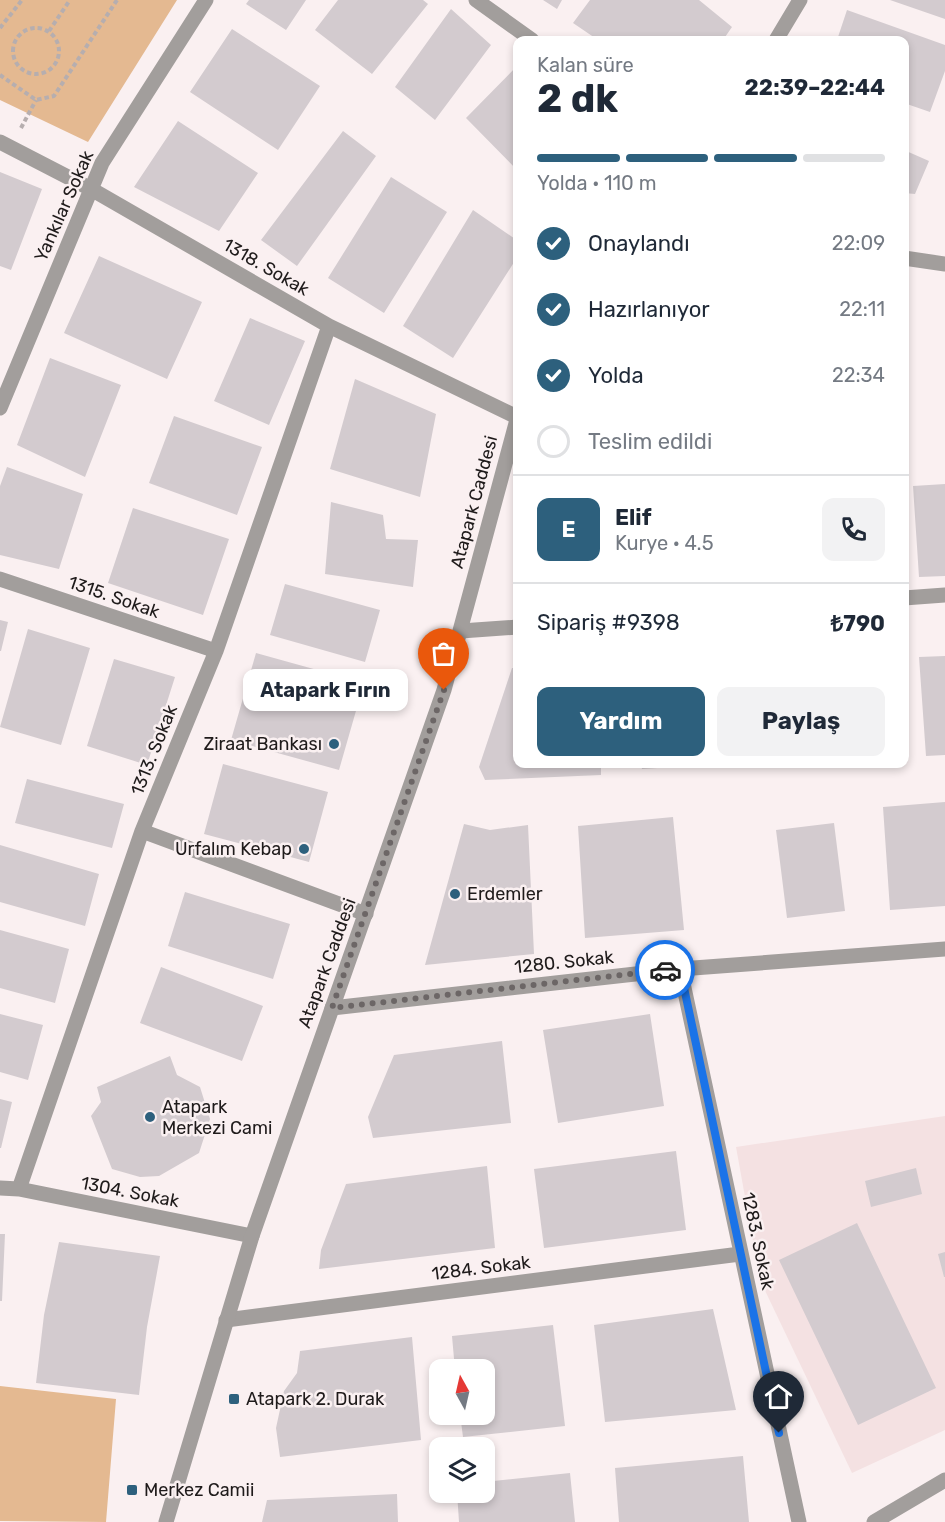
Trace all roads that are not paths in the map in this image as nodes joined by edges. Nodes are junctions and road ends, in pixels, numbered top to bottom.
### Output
1 (206, 0) edge
2 (476, 0) edge
3 (800, 0) edge
4 (526, 36) edge
5 (778, 36) edge
6 (5, 145) edge
7 (91, 189) junction
8 (909, 259) edge
9 (945, 264) edge
10 (329, 326) junction
11 (0, 408) edge
12 (513, 414) edge
13 (513, 431) edge
14 (0, 579) edge
15 (945, 596) edge
16 (909, 598) edge
17 (513, 627) edge
18 (461, 631) junction
19 (216, 651) junction
20 (142, 831) junction
21 (366, 914) junction
22 (945, 949) edge
23 (680, 969) junction
24 (332, 1008) junction
25 (0, 1188) edge
26 (19, 1189) junction
27 (252, 1236) junction
28 (740, 1254) junction
29 (226, 1320) junction
30 (945, 1480) edge
31 (166, 1522) edge
32 (799, 1522) edge
33 (874, 1522) edge

1 - 7 street, Yankılar Sokak
2 - 4 street
3 - 5 street
6 - 7 street, 1318. Sokak
7 - 10 street, 1318. Sokak
7 - 11 street, Yankılar Sokak
8 - 9 street
10 - 12 street, 1318. Sokak
10 - 19 street, 1313. Sokak
13 - 18 street, Atapark Caddesi
14 - 19 street, 1315. Sokak
15 - 16 street
17 - 18 street
18 - 21 street, Atapark Caddesi
19 - 20 street, 1313. Sokak
20 - 21 street
20 - 26 street, 1313. Sokak
21 - 24 street, Atapark Caddesi
22 - 23 street, 1280. Sokak
23 - 24 street, 1280. Sokak
23 - 28 street, 1283. Sokak
24 - 27 street, Atapark Caddesi
25 - 26 street, 1304. Sokak
26 - 27 street, 1304. Sokak
27 - 29 street, Atapark Caddesi
28 - 29 street, 1284. Sokak
28 - 32 street, 1283. Sokak
29 - 31 street, Atapark Caddesi
30 - 33 street

